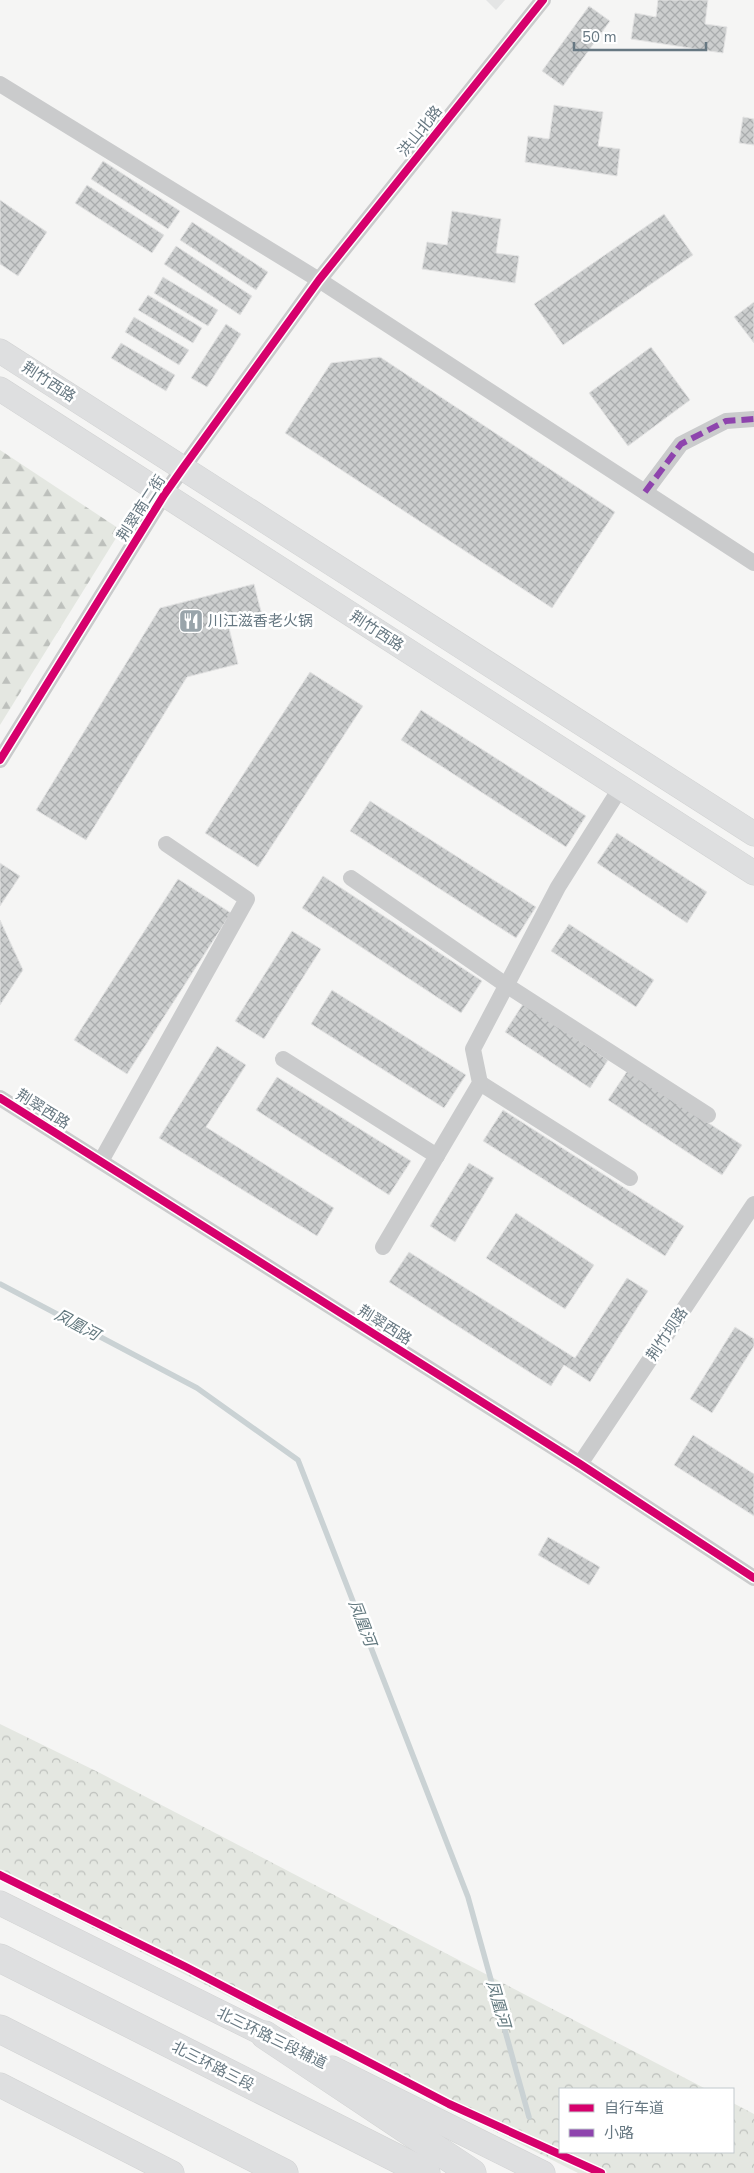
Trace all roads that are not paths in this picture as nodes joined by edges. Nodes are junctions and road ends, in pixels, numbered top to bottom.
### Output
1 (543, 0) edge
2 (0, 84) edge
3 (319, 280) junction
4 (0, 351) edge
5 (0, 390) edge
6 (754, 419) edge
7 (183, 468) junction
8 (645, 492) junction
9 (164, 495) junction
10 (754, 563) edge
11 (0, 760) edge
12 (621, 787) junction
13 (754, 834) edge
14 (166, 844) dead end
15 (754, 873) edge
16 (350, 878) dead end
17 (506, 985) junction
18 (283, 1059) dead end
19 (480, 1083) junction
20 (0, 1098) edge
21 (708, 1115) dead end
22 (437, 1156) junction
23 (101, 1161) junction
24 (630, 1178) dead end
25 (754, 1204) edge
26 (383, 1247) dead end
27 (580, 1464) junction
28 (754, 1578) edge
29 (0, 1903) edge
30 (0, 1958) edge
31 (0, 2029) edge
32 (265, 2035) junction
33 (0, 2085) edge
34 (172, 2173) edge
35 (284, 2173) edge
36 (426, 2173) edge
37 (472, 2173) edge
38 (543, 2173) edge

1 - 3 street, 洪山北路
2 - 3 street
3 - 7 street, 荆翠南二街
3 - 8 street
4 - 7 main road, 荆竹西路
5 - 9 main road, 荆竹西路
6 - 8 street
7 - 9 street, 荆翠南二街
7 - 13 main road, 荆竹西路
8 - 10 street
9 - 11 street, 荆翠南二街
9 - 12 main road, 荆竹西路
12 - 15 main road, 荆竹西路
12 - 17 street
14 - 23 street
16 - 17 street
17 - 19 street
17 - 21 street
18 - 22 street
19 - 22 street
19 - 24 street
20 - 23 street, 荆翠西路
22 - 26 street
23 - 27 street, 荆翠西路
25 - 27 street, 荆竹坝路
27 - 28 street, 荆翠西路
29 - 32 main road, 北三环路三段辅道
30 - 36 highway, 北三环路三段
31 - 35 highway
32 - 37 highway
32 - 38 main road, 北三环路三段辅道
33 - 34 main road

